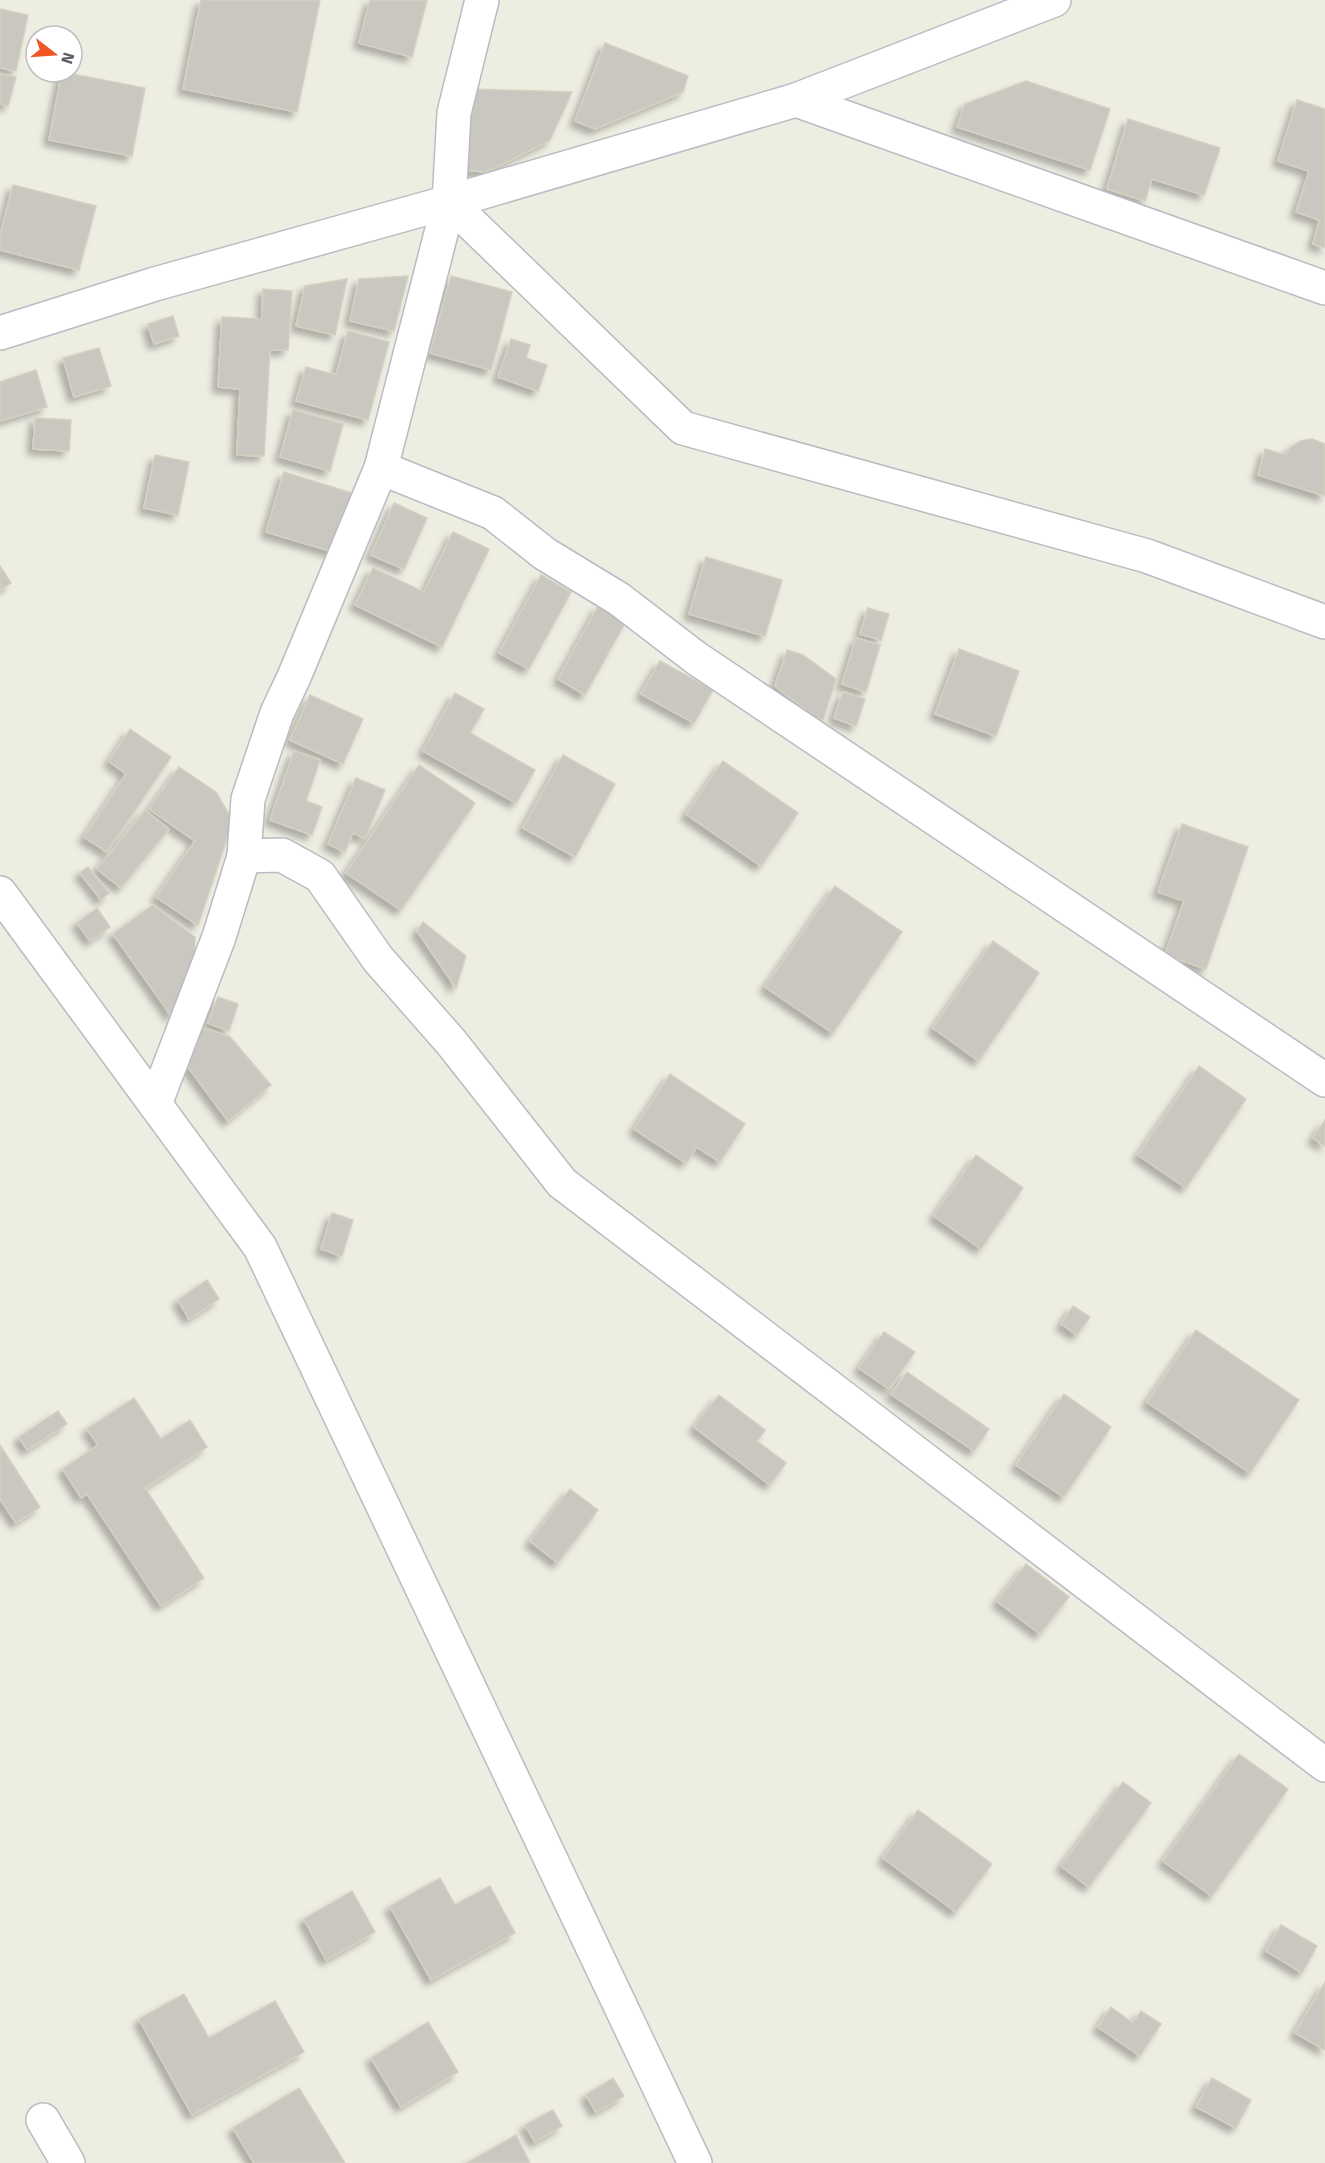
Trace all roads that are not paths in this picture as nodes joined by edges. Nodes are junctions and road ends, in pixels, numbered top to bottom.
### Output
1 (482, 0) edge
2 (1054, 0) edge
3 (796, 100) junction
4 (449, 202) junction
5 (1325, 288) edge
6 (0, 333) edge
7 (381, 468) junction
8 (1325, 621) edge
9 (244, 856) junction
10 (0, 893) edge
11 (1325, 1080) edge
12 (155, 1104) junction
13 (1325, 1765) edge
14 (43, 2120) dead end
15 (68, 2163) edge
16 (695, 2163) edge

1 - 4 street
2 - 3 street
3 - 4 street
3 - 5 street
4 - 6 street
4 - 7 street
4 - 8 street
7 - 9 street
7 - 11 street
9 - 12 street
9 - 13 street
10 - 12 street
12 - 16 street
14 - 15 street

